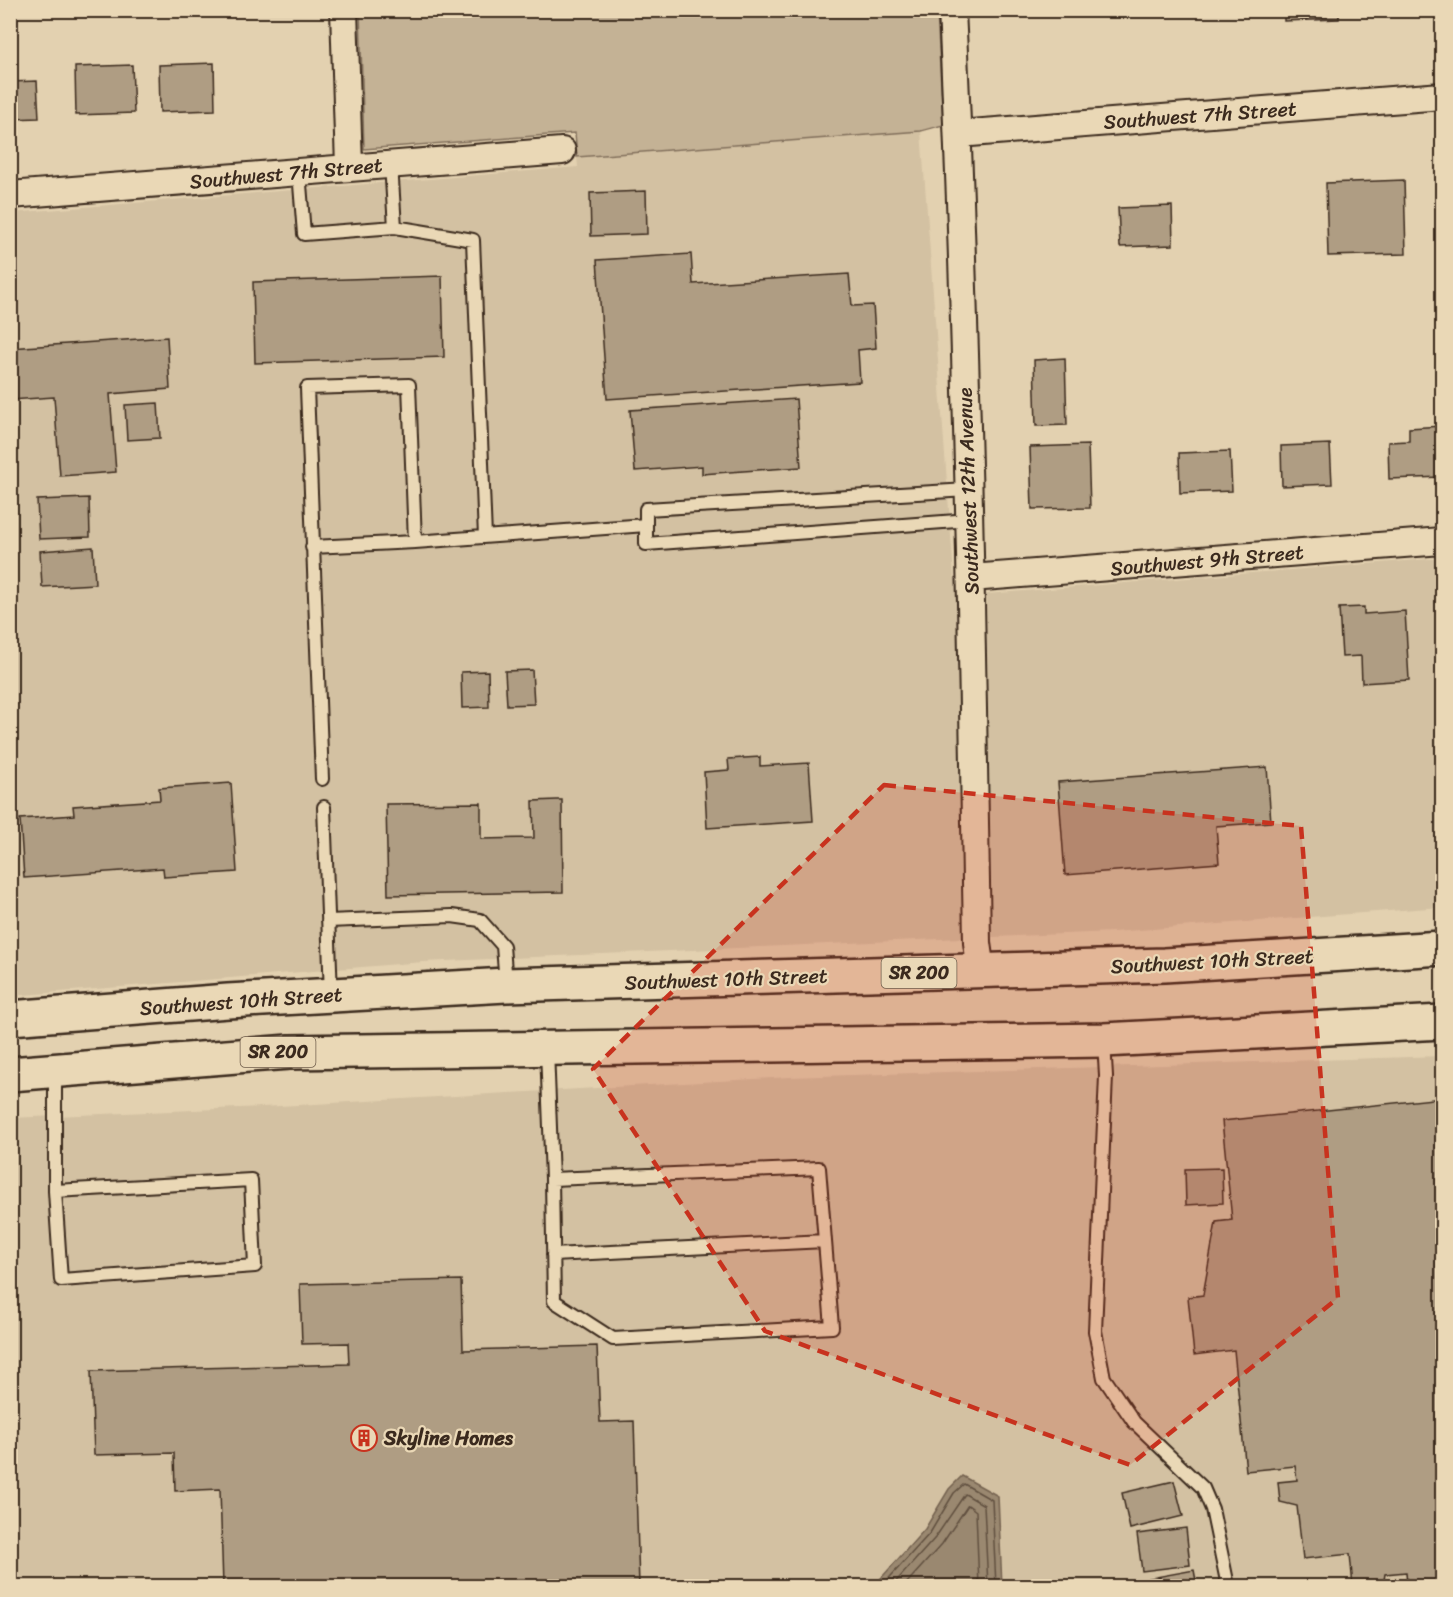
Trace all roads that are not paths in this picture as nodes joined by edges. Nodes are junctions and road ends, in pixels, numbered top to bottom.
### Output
1 (344, 10) edge
2 (952, 10) edge
3 (1443, 96) edge
4 (958, 134) junction
5 (562, 151) dead end
6 (392, 164) junction
7 (349, 167) junction
8 (299, 172) junction
9 (10, 195) edge
10 (395, 227) junction
11 (969, 490) junction
12 (969, 520) junction
13 (646, 525) junction
14 (485, 537) junction
15 (1443, 541) edge
16 (414, 542) junction
17 (312, 548) junction
18 (971, 578) junction
19 (322, 779) dead end
20 (324, 807) dead end
21 (328, 921) junction
22 (1443, 948) edge
23 (981, 971) junction
24 (506, 985) junction
25 (331, 995) junction
26 (10, 1018) edge
27 (1443, 1022) edge
28 (1104, 1040) junction
29 (547, 1046) junction
30 (55, 1069) junction
31 (10, 1074) edge
32 (552, 1179) junction
33 (55, 1191) junction
34 (825, 1241) junction
35 (553, 1255) junction
36 (1228, 1587) edge

1 - 7 street
2 - 4 street, Southwest 12th Avenue
3 - 4 street, Southwest 7th Street
4 - 11 street, Southwest 12th Avenue
5 - 6 street, Southwest 7th Street
6 - 7 street, Southwest 7th Street
6 - 10 lane
7 - 8 street, Southwest 7th Street
8 - 9 street, Southwest 7th Street
8 - 10 lane
10 - 14 lane
11 - 12 street, Southwest 12th Avenue
11 - 13 lane
12 - 13 lane
12 - 18 street, Southwest 12th Avenue
13 - 14 lane
14 - 16 lane
15 - 18 street, Southwest 9th Street
16 - 17 lane
16 - 17 lane
17 - 19 lane
18 - 23 street, Southwest 12th Avenue
20 - 21 lane
21 - 24 lane
21 - 25 lane
22 - 23 main road, Southwest 10th Street / SR 200
23 - 24 main road, Southwest 10th Street / SR 200
24 - 25 main road, Southwest 10th Street / SR 200
25 - 26 main road, Southwest 10th Street / SR 200
27 - 28 main road, SR 200
28 - 29 main road, SR 200
28 - 36 lane
29 - 30 main road, SR 200
29 - 32 lane
30 - 31 main road, SR 200
30 - 33 lane
32 - 34 lane
32 - 35 lane
33 - 33 lane
34 - 35 lane
34 - 35 lane

